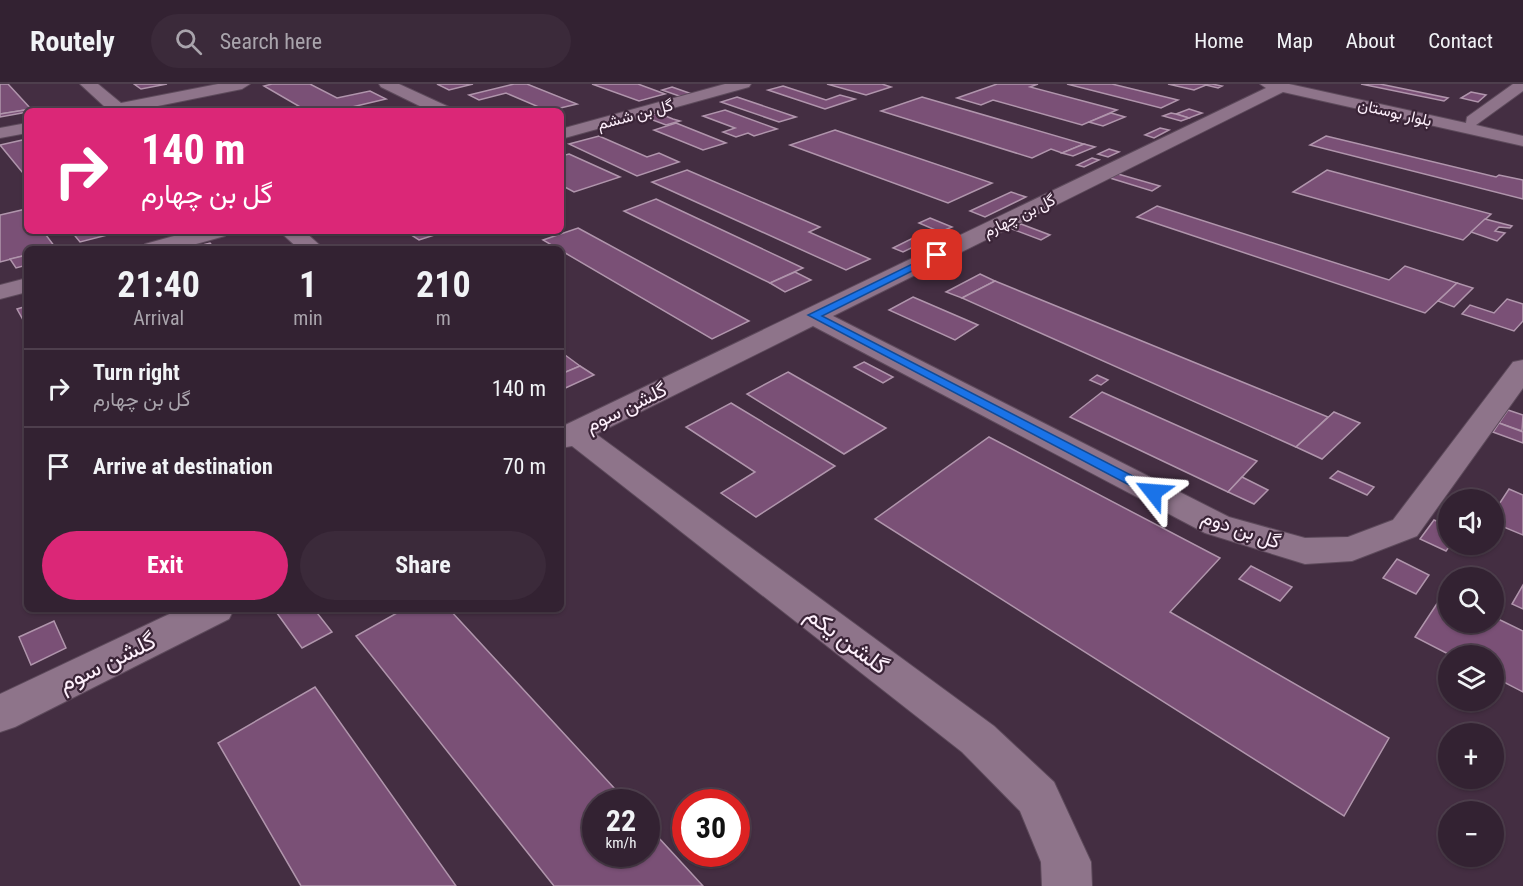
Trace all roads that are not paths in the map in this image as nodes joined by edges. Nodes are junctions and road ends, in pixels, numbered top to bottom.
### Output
1 (88, 84) edge
2 (242, 84) edge
3 (387, 84) edge
4 (743, 84) edge
5 (1306, 84) edge
6 (1523, 84) edge
7 (1274, 86) edge
8 (113, 108) edge
9 (125, 108) edge
10 (438, 108) edge
11 (1473, 121) junction
12 (24, 129) edge
13 (1523, 132) edge
14 (0, 133) edge
15 (564, 133) edge
16 (1523, 141) edge
17 (206, 234) edge
18 (294, 234) edge
19 (164, 246) edge
20 (309, 246) edge
21 (24, 286) edge
22 (0, 292) edge
23 (813, 315) junction
24 (1523, 368) edge
25 (692, 375) joint
26 (568, 436) edge
27 (209, 612) edge
28 (0, 714) edge
29 (1067, 886) edge

1 - 8 street
2 - 9 street
3 - 10 street
4 - 15 street, گل بن ششم
5 - 11 street, بلوار بوستان
6 - 11 street
7 - 16 street, بلوار بوستان
7 - 23 street, گل بن چهارم
11 - 13 street, بلوار بوستان
12 - 14 street
17 - 19 street
18 - 20 street
21 - 22 street
23 - 24 street, گل بن دوم
23 - 25 street, گل بن چهارم
25 - 26 street, گلشن سوم
26 - 29 street, گلشن یکم
27 - 28 street, گلشن سوم

